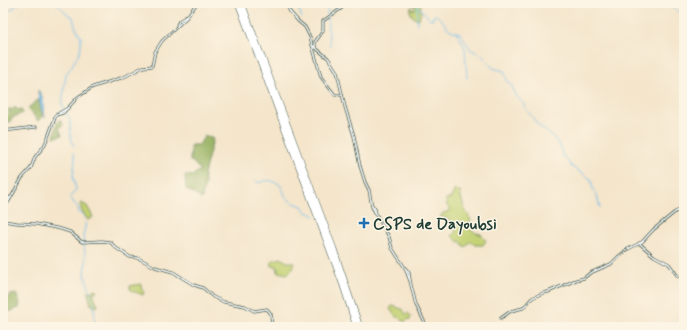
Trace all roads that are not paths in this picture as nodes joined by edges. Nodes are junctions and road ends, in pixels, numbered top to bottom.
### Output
1 (197, 3) edge
2 (238, 3) edge
3 (242, 3) edge
4 (286, 3) edge
5 (344, 3) edge
6 (312, 45) junction
7 (315, 48) junction
8 (314, 51) junction
9 (342, 95) junction
10 (36, 127) dead end
11 (3, 131) edge
12 (4, 207) edge
13 (684, 208) edge
14 (3, 220) edge
15 (639, 243) junction
16 (684, 279) edge
17 (501, 318) dead end
18 (272, 327) edge
19 (356, 327) edge
20 (360, 327) edge
21 (427, 327) edge

1 - 12 street
2 - 19 highway
3 - 20 highway
4 - 6 street
5 - 7 street
6 - 7 street
6 - 8 street
7 - 8 street
7 - 9 street
8 - 9 street
9 - 21 street
10 - 11 street
13 - 15 street
14 - 18 street
15 - 16 street
15 - 17 street

